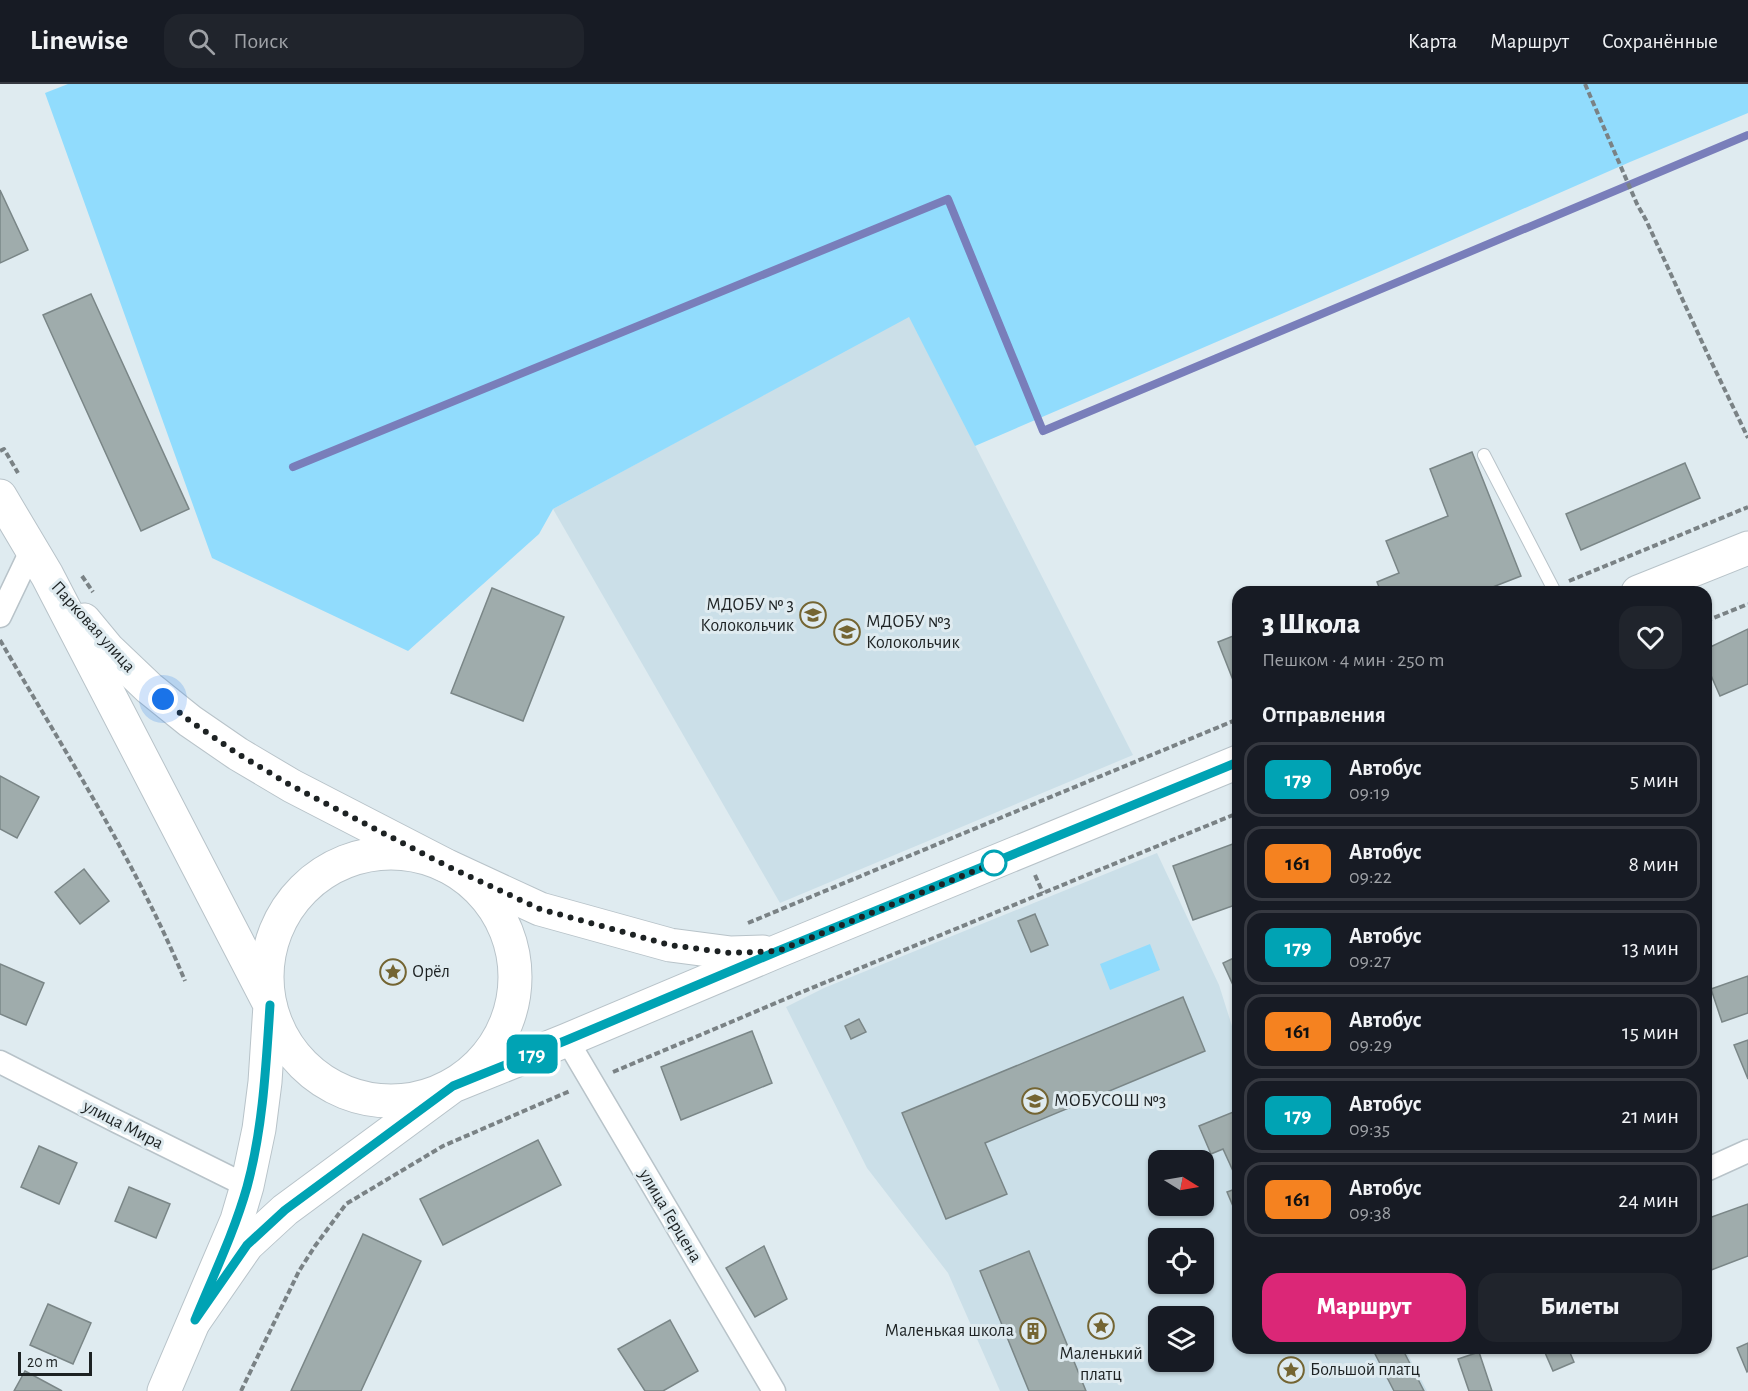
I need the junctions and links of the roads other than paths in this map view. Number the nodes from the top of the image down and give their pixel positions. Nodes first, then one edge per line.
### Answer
1 (1484, 455) dead end
2 (11, 487) edge
3 (1748, 548) edge
4 (39, 562) junction
5 (1552, 586) edge
6 (1653, 586) edge
7 (0, 616) edge
8 (1232, 764) edge
9 (447, 866) junction
10 (778, 951) junction
11 (270, 1005) junction
12 (567, 1040) junction
13 (0, 1062) edge
14 (453, 1086) junction
15 (1748, 1151) edge
16 (1712, 1167) edge
17 (247, 1186) junction
18 (195, 1320) junction
19 (164, 1391) edge
20 (774, 1391) edge

1 - 5 lane
2 - 4 main road, Парковая улица
3 - 6 main road
4 - 7 street
4 - 9 main road, Парковая улица
4 - 11 main road, Парковая улица
8 - 10 main road
9 - 10 main road
9 - 11 main road
9 - 14 main road
10 - 12 main road
11 - 14 main road
11 - 17 main road
12 - 14 main road
12 - 20 street, улица Герцена
13 - 17 street, улица Мира
14 - 18 main road
15 - 16 street
17 - 18 main road
18 - 19 main road

